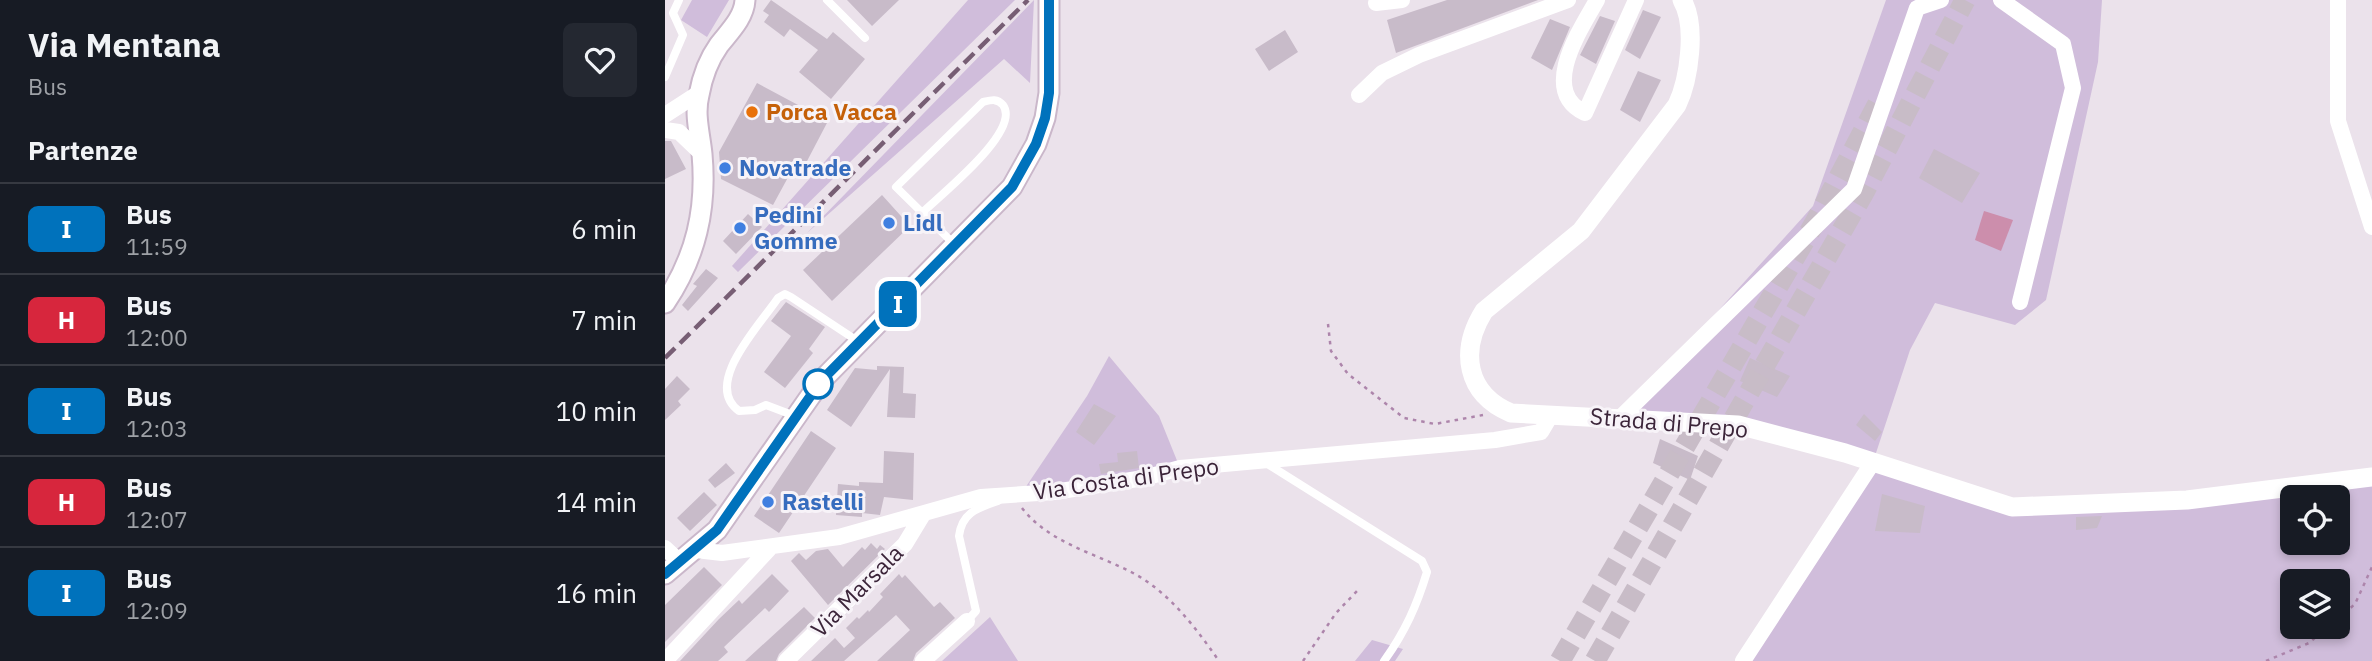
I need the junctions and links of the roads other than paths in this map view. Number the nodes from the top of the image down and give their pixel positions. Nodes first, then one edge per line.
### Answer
1 (679, 0) edge
2 (745, 0) edge
3 (827, 0) edge
4 (1402, 0) edge
5 (1568, 0) edge
6 (1597, 0) edge
7 (1636, 0) edge
8 (1682, 0) edge
9 (1941, 0) edge
10 (2001, 0) edge
11 (2338, 0) edge
12 (1049, 1) edge
13 (1376, 3) dead end
14 (866, 38) dead end
15 (665, 76) edge
16 (703, 84) junction
17 (1359, 95) dead end
18 (665, 116) edge
19 (665, 130) edge
20 (701, 153) junction
21 (922, 212) junction
22 (2370, 217) edge
23 (956, 246) junction
24 (2020, 302) dead end
25 (665, 303) edge
26 (859, 342) junction
27 (1551, 415) junction
28 (795, 416) junction
29 (1622, 417) junction
30 (1873, 462) junction
31 (1266, 463) junction
32 (2372, 477) edge
33 (1017, 494) junction
34 (922, 516) junction
35 (769, 549) junction
36 (696, 550) junction
37 (670, 561) edge
38 (967, 621) joint
39 (665, 661) edge
40 (786, 661) edge
41 (923, 661) edge
42 (1384, 661) edge
43 (1743, 661) edge

1 - 15 lane
2 - 16 street
3 - 14 lane
4 - 13 street
5 - 17 street
6 - 7 street
8 - 27 street, Strada di Prepo
9 - 29 street
10 - 24 street
11 - 22 street
12 - 23 street
16 - 18 street
16 - 20 street
19 - 20 street
20 - 25 street
21 - 21 lane
21 - 23 lane
23 - 26 street
26 - 28 street
26 - 28 lane
27 - 29 street, Strada di Prepo
27 - 31 street, Via Costa di Prepo
28 - 36 street
29 - 30 street, Strada di Prepo
30 - 32 street, Strada di Prepo
30 - 43 street
31 - 33 street, Via Costa di Prepo
31 - 42 lane
33 - 34 street, Via Costa di Prepo
33 - 38 lane
34 - 35 street, Via Costa di Prepo
34 - 40 street, Via Marsala
35 - 36 street, Via Costa di Prepo
35 - 39 street
36 - 37 street
38 - 41 street

